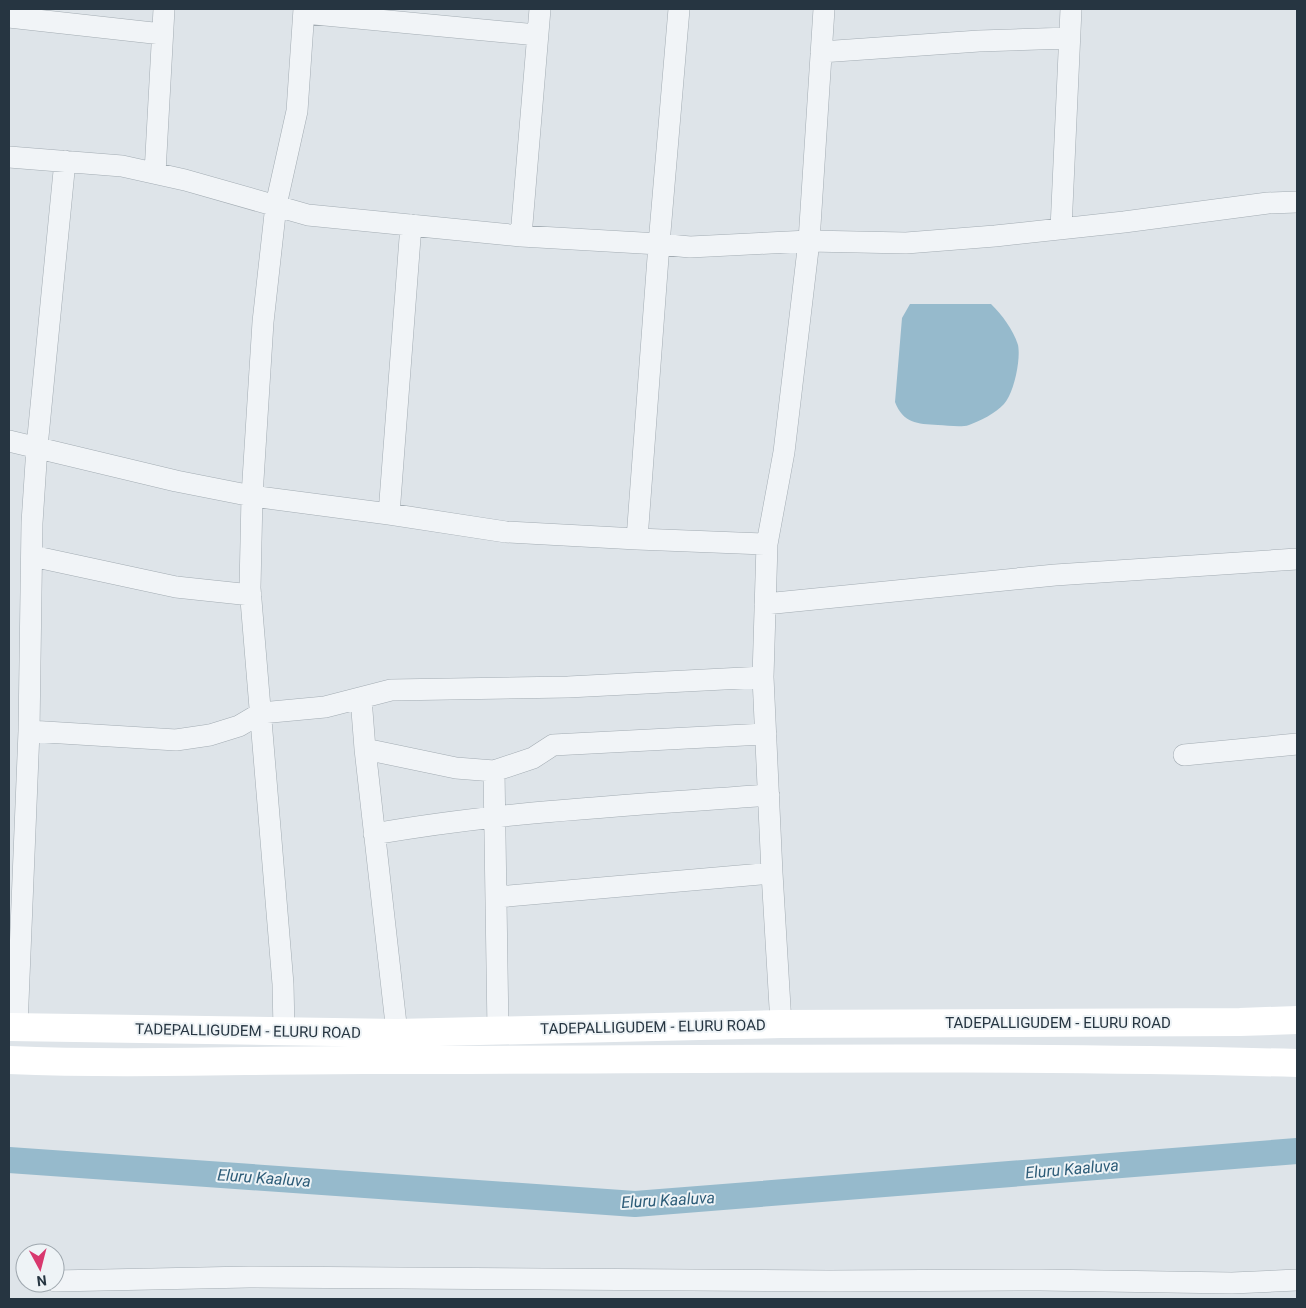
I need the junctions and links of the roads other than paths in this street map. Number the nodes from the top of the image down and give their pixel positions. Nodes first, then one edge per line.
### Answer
1 (164, 9) edge
2 (540, 9) edge
3 (679, 9) edge
4 (824, 9) edge
5 (1070, 9) edge
6 (304, 11) edge
7 (427, 16) edge
8 (9, 17) edge
9 (162, 34) junction
10 (537, 35) junction
11 (1069, 38) junction
12 (821, 52) junction
13 (9, 157) edge
14 (65, 161) junction
15 (155, 174) junction
16 (1297, 202) edge
17 (276, 205) junction
18 (411, 225) junction
19 (1061, 229) junction
20 (521, 236) junction
21 (809, 241) junction
22 (658, 244) junction
23 (9, 441) edge
24 (37, 448) junction
25 (252, 496) junction
26 (390, 514) junction
27 (637, 540) junction
28 (767, 544) junction
29 (32, 556) junction
30 (1297, 559) edge
31 (251, 595) junction
32 (765, 604) junction
33 (763, 677) junction
34 (361, 698) junction
35 (261, 713) junction
36 (29, 731) junction
37 (766, 734) junction
38 (1297, 744) edge
39 (364, 749) junction
40 (1184, 755) dead end
41 (494, 771) junction
42 (769, 795) junction
43 (495, 817) junction
44 (374, 834) junction
45 (772, 873) junction
46 (497, 897) junction
47 (1297, 1020) edge
48 (781, 1024) junction
49 (13, 1027) edge
50 (284, 1030) junction
51 (498, 1030) junction
52 (397, 1033) junction
53 (9, 1060) edge
54 (1297, 1063) edge
55 (1297, 1280) edge
56 (65, 1281) edge

1 - 9 street
2 - 10 street
3 - 22 street
4 - 12 street
5 - 11 street
6 - 7 street
6 - 17 street
7 - 10 street
8 - 9 street
9 - 15 street
10 - 20 street
11 - 12 street
11 - 19 street
12 - 21 street
13 - 14 street
14 - 15 street
14 - 24 street
15 - 17 street
16 - 19 street
17 - 18 street
17 - 25 street
18 - 20 street
18 - 26 street
19 - 21 street
20 - 22 street
21 - 22 street
21 - 28 street
22 - 27 street
23 - 24 street
24 - 25 street
24 - 29 street
25 - 26 street
25 - 31 street
26 - 27 street
27 - 28 street
28 - 32 street
29 - 31 street
29 - 36 street
30 - 32 street
31 - 35 street
32 - 33 street
33 - 34 street
33 - 37 street
34 - 35 street
34 - 39 street
35 - 36 street
35 - 50 street
36 - 49 street
37 - 41 street
37 - 42 street
38 - 40 street
39 - 41 street
39 - 44 street
41 - 43 street
42 - 43 street
42 - 45 street
43 - 44 street
43 - 46 street
44 - 52 street
45 - 46 street
45 - 48 street
46 - 51 street
47 - 48 main road, TADEPALLIGUDEM - ELURU ROAD
48 - 51 main road, TADEPALLIGUDEM - ELURU ROAD
49 - 50 main road, TADEPALLIGUDEM - ELURU ROAD
50 - 52 main road, TADEPALLIGUDEM - ELURU ROAD
51 - 52 main road, TADEPALLIGUDEM - ELURU ROAD
53 - 54 main road, TADEPALLIGUDEM - ELURU ROAD
55 - 56 street

